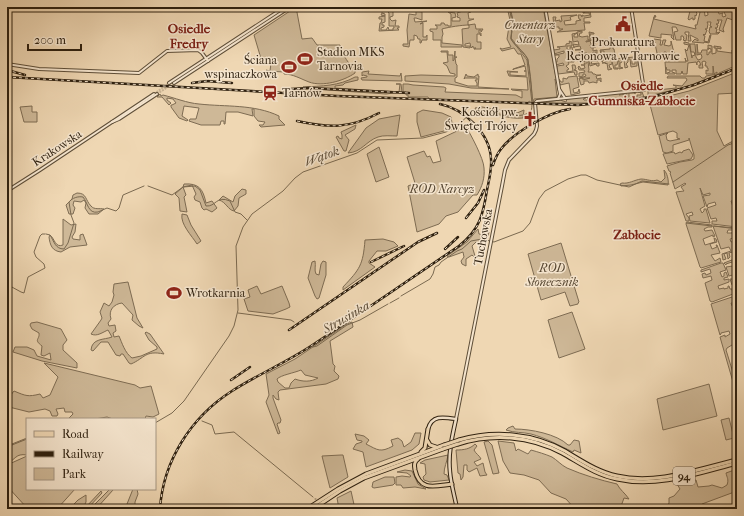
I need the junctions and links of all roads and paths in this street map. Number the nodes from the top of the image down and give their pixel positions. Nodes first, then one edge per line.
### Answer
1 (285, 7) edge
2 (290, 7) edge
3 (428, 7) edge
4 (471, 7) edge
5 (545, 7) edge
6 (631, 7) edge
7 (727, 7) edge
8 (737, 9) edge
9 (207, 60) junction
10 (7, 64) edge
11 (174, 83) tunnel mouth
12 (169, 84) tunnel mouth
13 (558, 88) junction
14 (155, 94) tunnel mouth
15 (565, 98) junction
16 (558, 99) junction
17 (7, 192) edge
18 (456, 419) junction
19 (428, 429) joint
20 (427, 440) junction
21 (458, 442) junction
22 (451, 443) junction
23 (444, 447) junction
24 (414, 456) junction
25 (423, 456) junction
26 (737, 460) edge
27 (737, 463) edge
28 (400, 464) junction
29 (414, 467) junction
30 (452, 484) junction
31 (307, 509) edge
32 (313, 509) edge
33 (457, 509) edge

1 - 9 street
2 - 9 street
3 - 4 street
5 - 13 street
6 - 15 street
7 - 8 street
9 - 10 street
9 - 11 street
9 - 12 street
13 - 15 street
13 - 16 street
14 - 17 street, Krakowska
15 - 16 street
16 - 18 street, Tuchowska
18 - 19 main road
18 - 22 main road, Tuchowska
19 - 20 main road
20 - 23 main road
20 - 24 main road
21 - 22 main road, 94, bridge
21 - 23 main road, 94, bridge
21 - 26 main road, 94
21 - 27 main road, 94
22 - 23 main road, 94, bridge
22 - 30 main road, Tuchowska
23 - 24 main road, 94
23 - 25 main road, 94
24 - 31 main road, 94
25 - 28 main road, 94
25 - 29 main road
28 - 29 main road
28 - 32 main road, 94
29 - 30 main road
30 - 33 main road, Tuchowska

